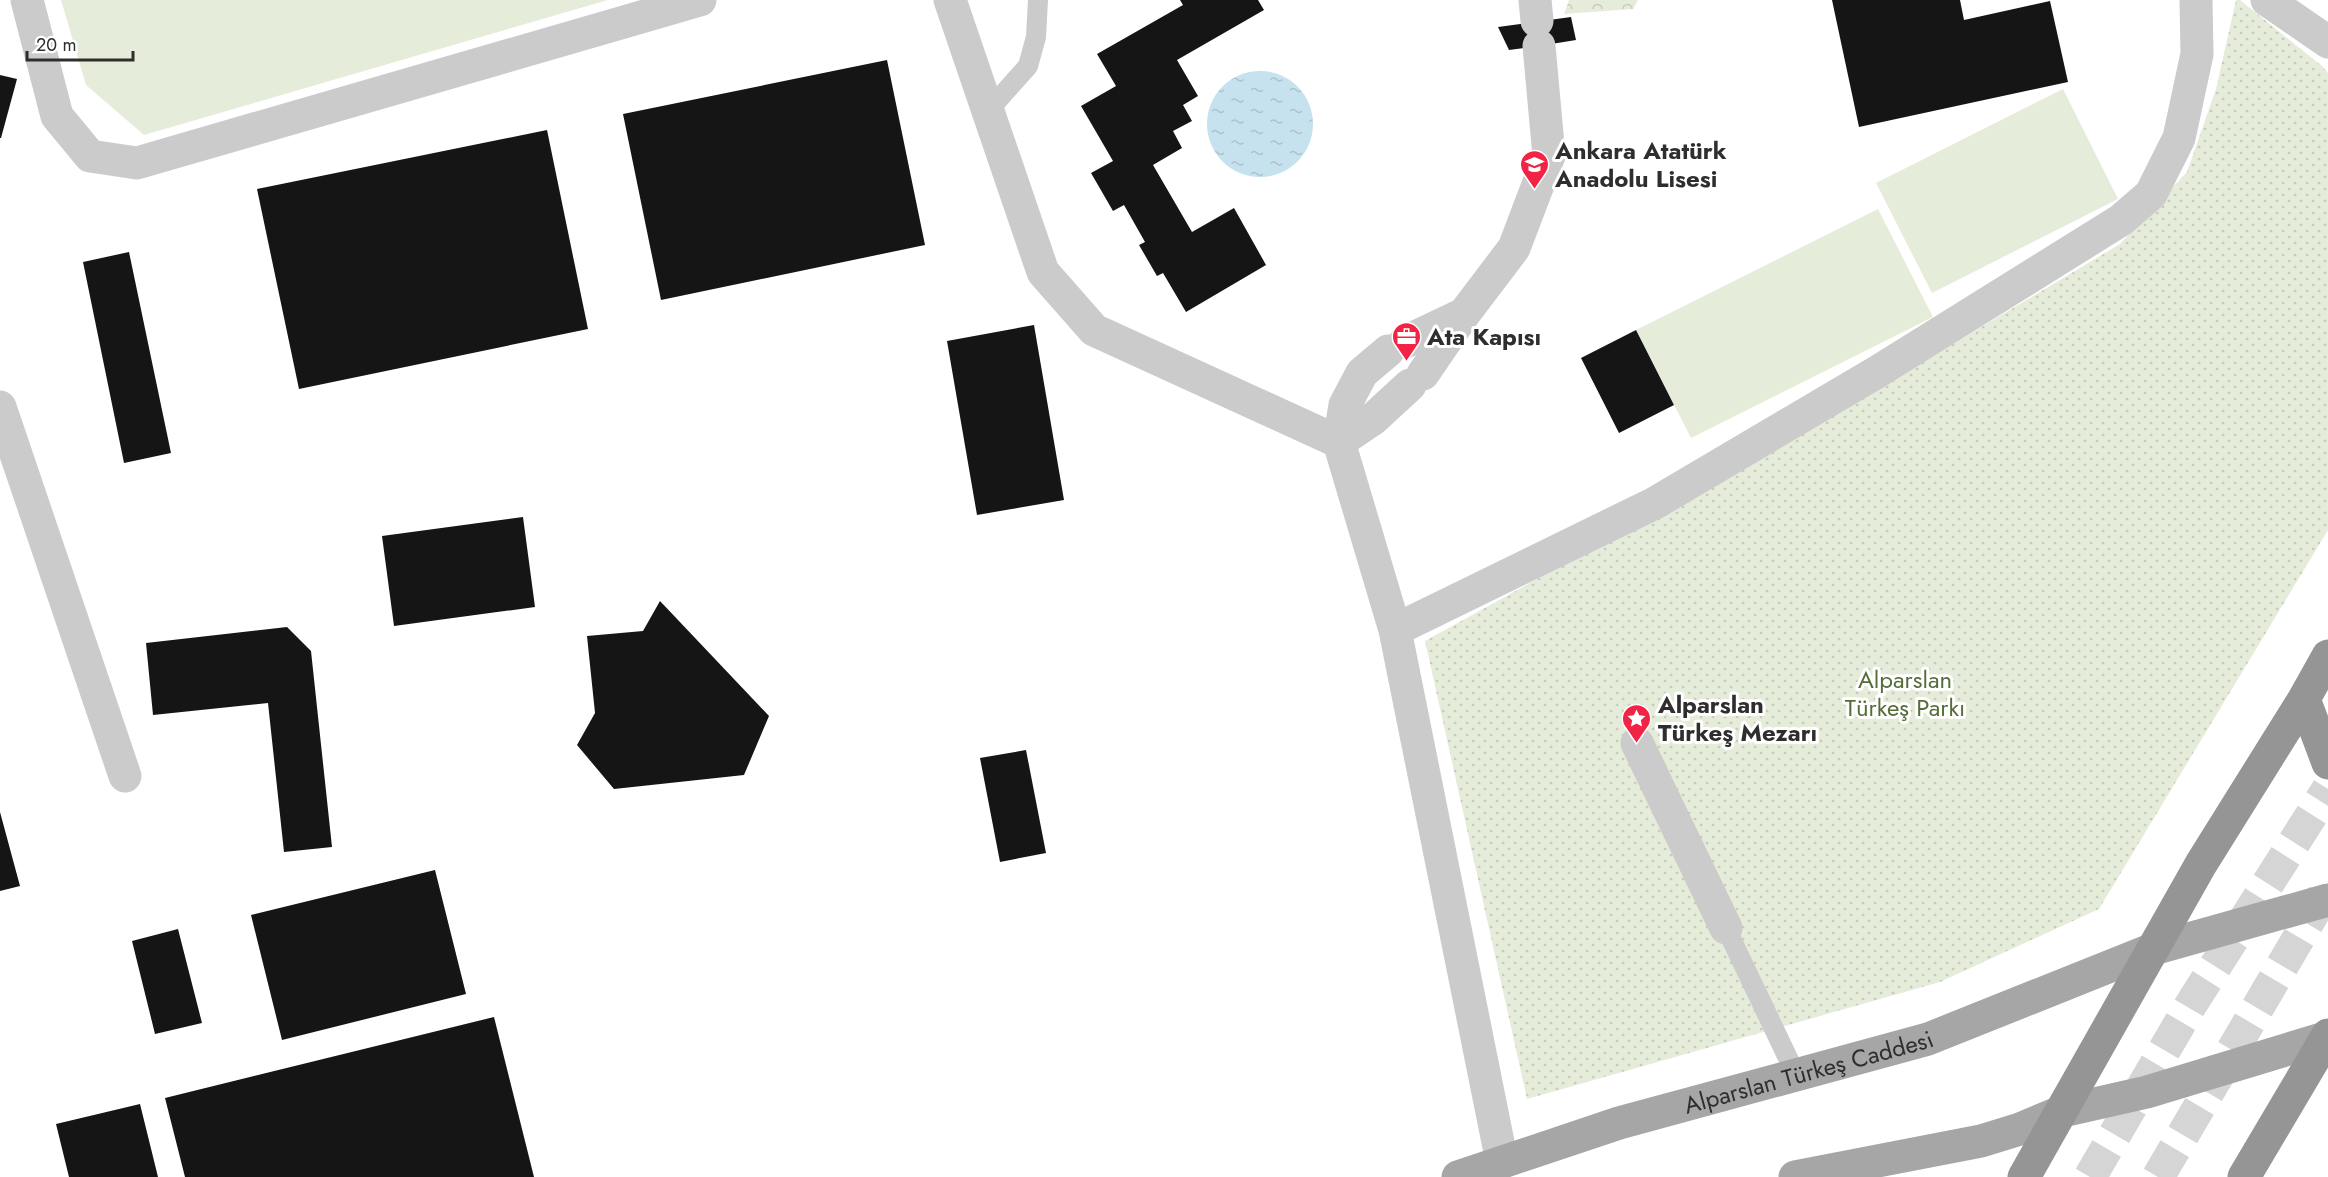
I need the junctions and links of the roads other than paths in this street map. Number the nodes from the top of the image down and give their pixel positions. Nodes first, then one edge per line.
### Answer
1 (27, 0) edge
2 (700, 0) edge
3 (950, 0) edge
4 (1038, 0) edge
5 (2196, 0) edge
6 (2267, 0) edge
7 (1537, 22) edge
8 (2328, 42) edge
9 (988, 111) junction
10 (1464, 314) junction
11 (0, 407) edge
12 (1339, 442) junction
13 (1395, 630) junction
14 (2328, 656) edge
15 (2304, 699) junction
16 (1637, 743) dead end
17 (2328, 763) edge
18 (125, 776) dead end
19 (2328, 900) edge
20 (1726, 928) joint
21 (2153, 949) junction
22 (2327, 1037) edge
23 (1796, 1075) junction
24 (2063, 1111) junction
25 (1502, 1162) junction
26 (1458, 1177) edge
27 (1795, 1177) edge
28 (2024, 1177) edge
29 (2244, 1177) edge

1 - 2 street
3 - 9 street
4 - 9 lane
5 - 13 street
6 - 8 street
7 - 10 street
9 - 12 street
10 - 12 street
10 - 12 street
11 - 18 street
12 - 13 street
13 - 25 street
14 - 15 highway
15 - 17 highway
15 - 21 highway
16 - 20 street
19 - 21 main road, Alparslan Türkeş Caddesi
20 - 23 lane
21 - 23 main road, Alparslan Türkeş Caddesi
21 - 24 highway
22 - 24 main road
22 - 29 highway
23 - 25 main road, Alparslan Türkeş Caddesi
24 - 27 main road
24 - 28 highway
25 - 26 main road, Alparslan Türkeş Caddesi

